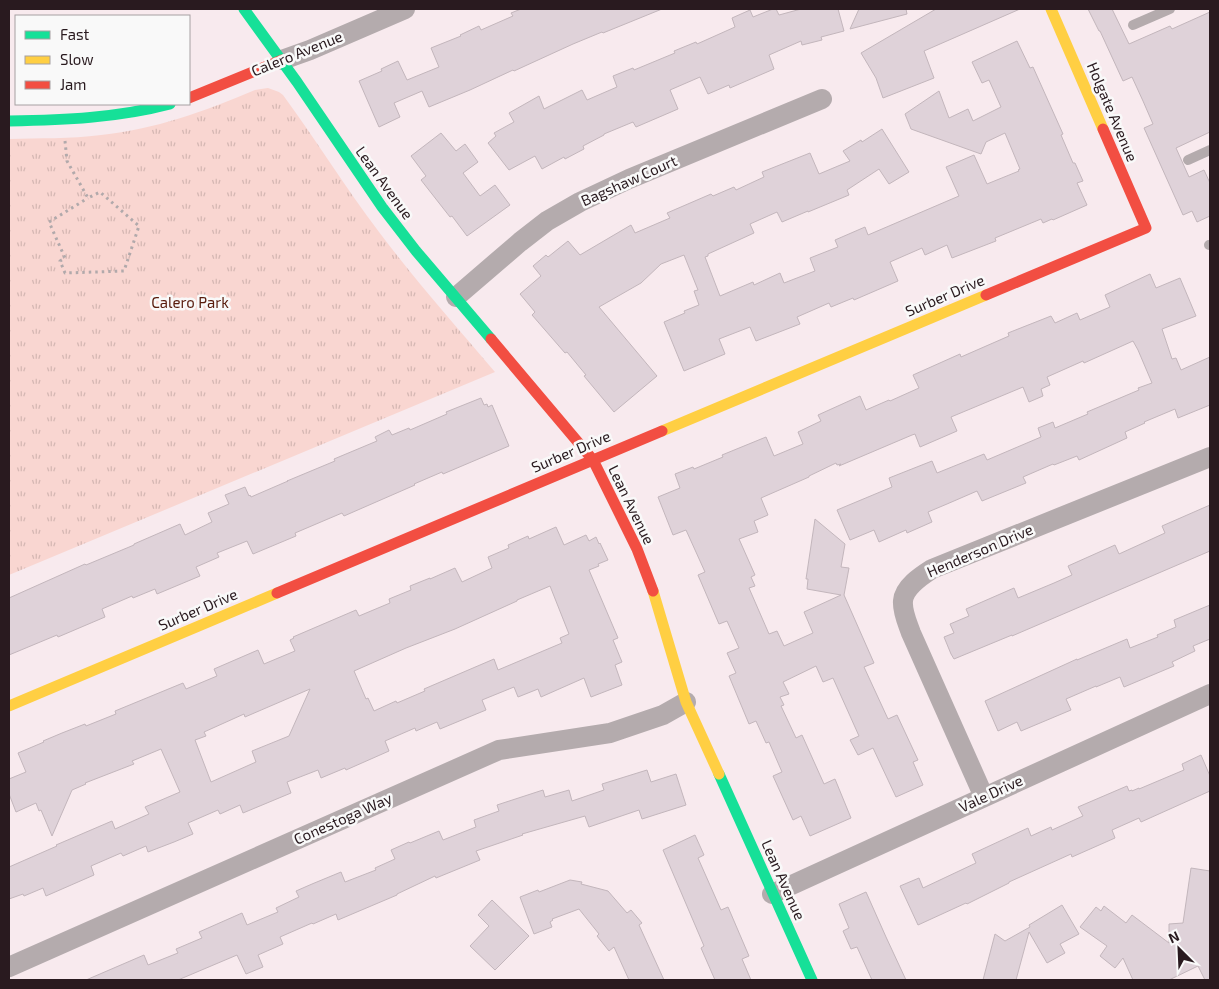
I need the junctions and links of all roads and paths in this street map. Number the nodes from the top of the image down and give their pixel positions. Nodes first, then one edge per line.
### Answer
1 (244, 9) edge
2 (405, 9) edge
3 (1051, 9) edge
4 (1170, 9) edge
5 (1133, 25) dead end
6 (282, 60) junction
7 (190, 98) edge
8 (822, 98) dead end
9 (167, 105) edge
10 (9, 121) edge
11 (64, 141) dead end
12 (1210, 150) edge
13 (1188, 160) dead end
14 (88, 198) junction
15 (1146, 228) joint
16 (456, 296) junction
17 (1210, 457) edge
18 (593, 460) junction
19 (1210, 694) edge
20 (686, 702) junction
21 (9, 706) edge
22 (984, 797) junction
23 (772, 894) junction
24 (9, 966) edge
25 (812, 980) edge

1 - 6 street, Lean Avenue
2 - 6 street, Calero Avenue
3 - 15 street, Holgate Avenue
4 - 5 lane
6 - 7 street, Calero Avenue
6 - 16 street, Lean Avenue
8 - 16 street, Bagshaw Court
9 - 10 street
11 - 14 path
12 - 13 lane
14 - 14 path
15 - 18 street, Surber Drive
16 - 18 street, Lean Avenue
17 - 22 street, Henderson Drive
18 - 20 street, Lean Avenue
18 - 21 street, Surber Drive
19 - 22 street, Vale Drive
20 - 23 street, Lean Avenue
20 - 24 street, Conestoga Way
22 - 23 street, Vale Drive
23 - 25 street, Lean Avenue

